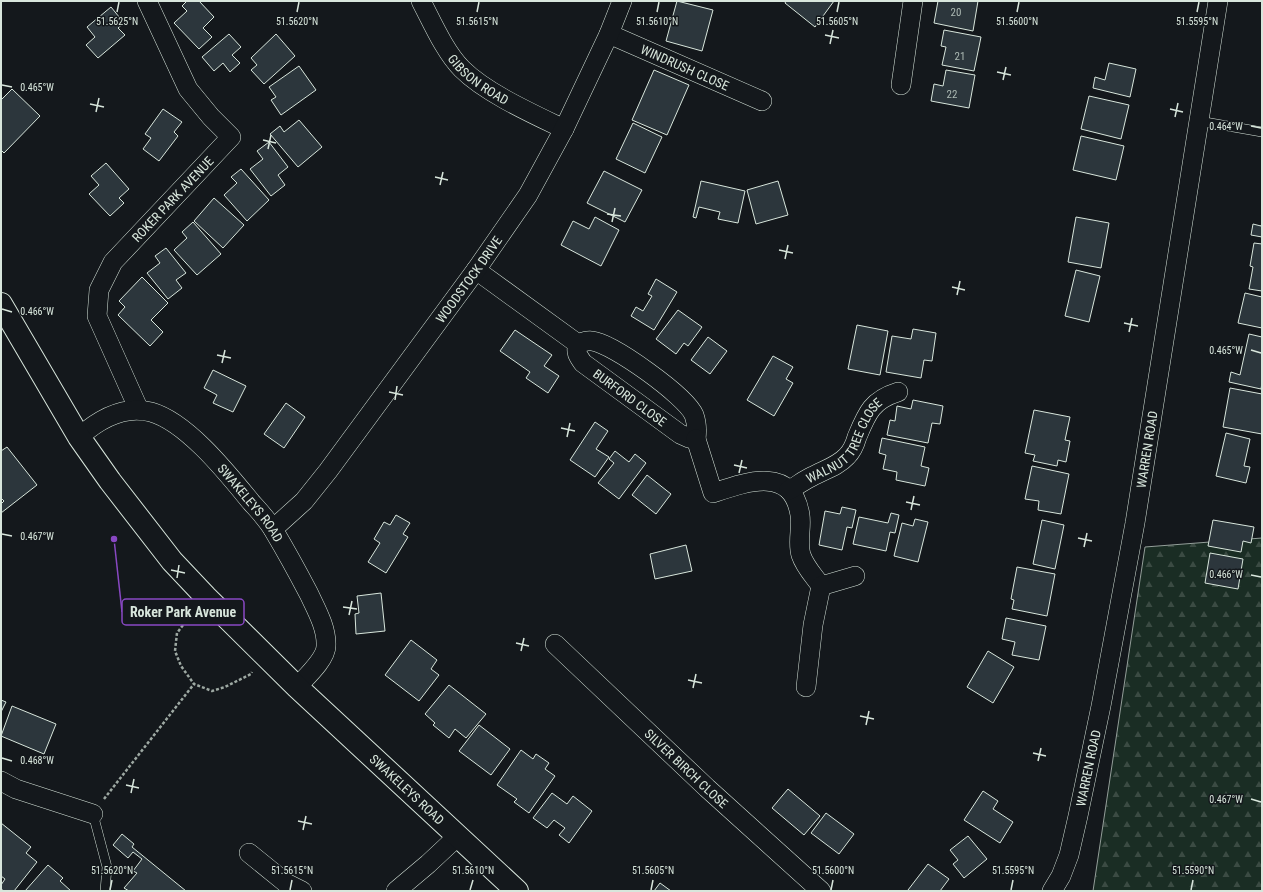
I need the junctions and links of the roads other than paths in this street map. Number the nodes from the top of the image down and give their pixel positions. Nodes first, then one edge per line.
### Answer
1 (148, 1) edge
2 (421, 1) edge
3 (622, 1) edge
4 (913, 1) edge
5 (1218, 1) edge
6 (609, 34) junction
7 (901, 85) dead end
8 (762, 101) dead end
9 (1199, 121) junction
10 (564, 129) junction
11 (1262, 132) edge
12 (476, 270) junction
13 (1, 304) edge
14 (578, 344) junction
15 (898, 392) dead end
16 (139, 410) junction
17 (79, 437) junction
18 (696, 439) junction
19 (789, 490) junction
20 (273, 529) junction
21 (855, 576) dead end
22 (822, 586) junction
23 (554, 644) dead end
24 (297, 687) junction
25 (806, 687) dead end
26 (1, 781) edge
27 (93, 814) joint
28 (458, 836) junction
29 (249, 853) dead end
30 (105, 891) edge
31 (302, 891) edge
32 (396, 891) edge
33 (517, 891) edge
34 (821, 891) edge
35 (1052, 891) edge

1 - 16 street, ROKER PARK AVENUE
2 - 10 street, GIBSON ROAD
3 - 6 street, WOODSTOCK DRIVE
4 - 7 street
5 - 9 street, WARREN ROAD
6 - 8 street, WINDRUSH CLOSE
6 - 10 street, WOODSTOCK DRIVE
9 - 11 lane
9 - 35 street, WARREN ROAD
10 - 12 street, WOODSTOCK DRIVE
12 - 14 street
12 - 20 street, WOODSTOCK DRIVE
13 - 17 main road, SWAKELEYS ROAD
14 - 18 street, BURFORD CLOSE
14 - 18 street
15 - 19 street, WALNUT TREE CLOSE
16 - 17 street, SWAKELEYS ROAD
16 - 20 street, SWAKELEYS ROAD
17 - 24 main road, SWAKELEYS ROAD
18 - 19 street
19 - 22 street
20 - 24 street, SWAKELEYS ROAD
21 - 22 street
22 - 25 street
23 - 34 street, SILVER BIRCH CLOSE
24 - 28 main road, SWAKELEYS ROAD
26 - 27 street
27 - 30 lane
28 - 32 street
28 - 33 main road, SWAKELEYS ROAD
29 - 31 street

